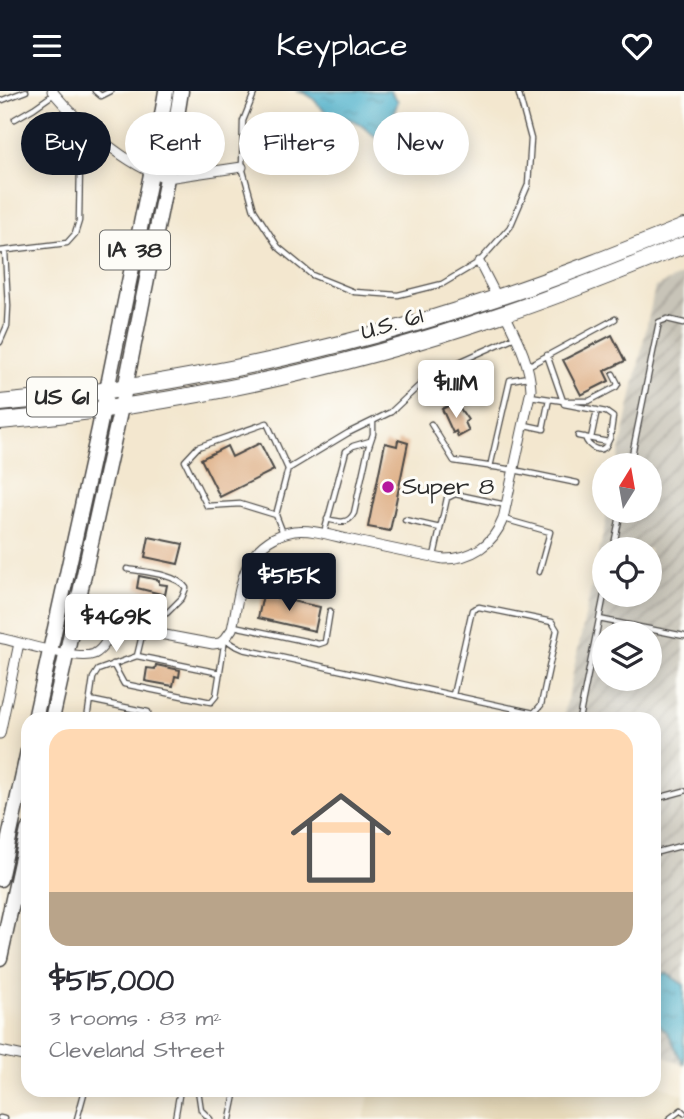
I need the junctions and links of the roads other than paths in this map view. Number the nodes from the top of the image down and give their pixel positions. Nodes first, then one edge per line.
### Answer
1 (26, 91) edge
2 (94, 91) edge
3 (111, 91) edge
4 (166, 91) edge
5 (181, 91) edge
6 (255, 91) edge
7 (518, 91) edge
8 (53, 92) edge
9 (0, 101) edge
10 (73, 112) edge
11 (162, 112) edge
12 (247, 112) edge
13 (15, 119) dead end
14 (239, 167) edge
15 (80, 175) edge
16 (150, 175) edge
17 (159, 175) edge
18 (244, 175) edge
19 (167, 178) junction
20 (684, 227) edge
21 (684, 245) edge
22 (3, 251) edge
23 (480, 262) junction
24 (498, 298) junction
25 (505, 314) junction
26 (615, 319) dead end
27 (684, 323) edge
28 (516, 337) junction
29 (0, 342) edge
30 (547, 355) junction
31 (528, 366) junction
32 (613, 374) dead end
33 (530, 377) junction
34 (125, 389) junction
35 (106, 391) junction
36 (529, 395) junction
37 (549, 399) junction
38 (563, 401) junction
39 (0, 403) edge
40 (121, 407) junction
41 (103, 409) junction
42 (597, 410) junction
43 (0, 421) edge
44 (373, 421) junction
45 (431, 424) dead end
46 (523, 425) junction
47 (578, 436) dead end
48 (588, 438) junction
49 (370, 441) junction
50 (608, 442) junction
51 (633, 453) edge
52 (490, 467) junction
53 (288, 469) junction
54 (514, 470) junction
55 (577, 483) dead end
56 (507, 505) junction
57 (276, 515) junction
58 (327, 519) junction
59 (503, 519) junction
60 (405, 520) dead end
61 (440, 528) junction
62 (283, 534) junction
63 (324, 534) junction
64 (433, 557) junction
65 (127, 569) dead end
66 (540, 572) dead end
67 (602, 607) edge
68 (330, 611) dead end
69 (167, 613) dead end
70 (599, 619) junction
71 (233, 626) junction
72 (143, 631) junction
73 (684, 636) edge
74 (0, 638) edge
75 (225, 639) junction
76 (19, 643) junction
77 (50, 650) junction
78 (67, 654) junction
79 (137, 656) junction
80 (113, 664) junction
81 (220, 673) junction
82 (453, 695) junction
83 (90, 700) junction
84 (37, 712) edge
85 (54, 712) edge
86 (88, 712) edge
87 (148, 712) edge
88 (530, 712) edge
89 (535, 712) edge
90 (580, 712) edge
91 (2, 713) edge
92 (0, 734) edge
93 (21, 783) edge
94 (684, 791) edge
95 (661, 797) edge
96 (684, 845) edge
97 (6, 851) junction
98 (661, 851) edge
99 (21, 854) edge
100 (21, 871) edge
101 (0, 879) edge
102 (0, 958) edge
103 (0, 1051) edge
104 (21, 1056) edge
105 (83, 1097) edge
106 (179, 1097) edge
107 (199, 1097) edge
108 (235, 1097) edge
109 (684, 1113) edge
110 (78, 1119) edge
111 (175, 1119) edge
112 (210, 1119) edge
113 (230, 1119) edge
114 (669, 1119) edge

1 - 9 lane
2 - 3 lane
4 - 11 main road, IA 38
5 - 19 main road, IA 38
6 - 12 lane
7 - 23 lane
8 - 10 street
8 - 13 lane
14 - 19 street
15 - 22 lane
16 - 35 main road, IA 38
17 - 19 street
18 - 23 lane
19 - 34 main road, IA 38
20 - 24 highway, U.S. 61 / US 61
21 - 25 highway, U.S. 61 / US 61
22 - 29 lane
23 - 24 street
24 - 25 street
24 - 34 highway, U.S. 61 / US 61
25 - 28 street
25 - 40 highway, U.S. 61 / US 61
26 - 30 lane
27 - 51 lane
28 - 31 street
28 - 44 lane
30 - 31 lane
30 - 38 lane
31 - 33 street
32 - 38 lane
33 - 36 street
33 - 52 lane
34 - 35 highway, US 61
34 - 40 main road
35 - 39 highway, US 61
35 - 41 main road, IA 38
36 - 37 lane
36 - 46 street
37 - 38 lane
37 - 46 lane
38 - 42 lane
40 - 41 highway, U.S. 61 / US 61
40 - 78 main road
41 - 43 highway, US 61
41 - 77 main road
42 - 48 lane
42 - 50 lane
44 - 49 lane
44 - 53 lane
45 - 52 lane
46 - 54 street
47 - 48 lane
48 - 50 lane
48 - 50 lane
49 - 58 lane
49 - 58 lane
52 - 54 lane
53 - 57 lane
53 - 57 lane
54 - 55 lane
54 - 56 street
56 - 59 street
56 - 61 lane
57 - 62 lane
58 - 63 lane
59 - 64 street
59 - 66 lane
60 - 61 lane
61 - 64 lane
62 - 63 street
62 - 71 street
63 - 64 street
65 - 69 lane
67 - 70 lane
68 - 71 lane
70 - 73 lane
70 - 90 lane
71 - 75 street
72 - 75 street
72 - 78 street
72 - 79 lane
74 - 76 street
75 - 81 lane
75 - 82 lane
76 - 77 street
76 - 91 street
77 - 78 street
77 - 84 main road
78 - 85 main road
79 - 80 lane
79 - 81 lane
80 - 81 lane
80 - 83 lane
82 - 88 lane
82 - 89 lane
83 - 86 lane
83 - 87 lane
91 - 92 street
93 - 97 main road
94 - 95 lane
96 - 98 lane
97 - 99 lane
97 - 101 main road
100 - 102 main road
103 - 104 street
105 - 110 lane
106 - 111 lane
107 - 112 lane
108 - 113 lane
109 - 114 lane

